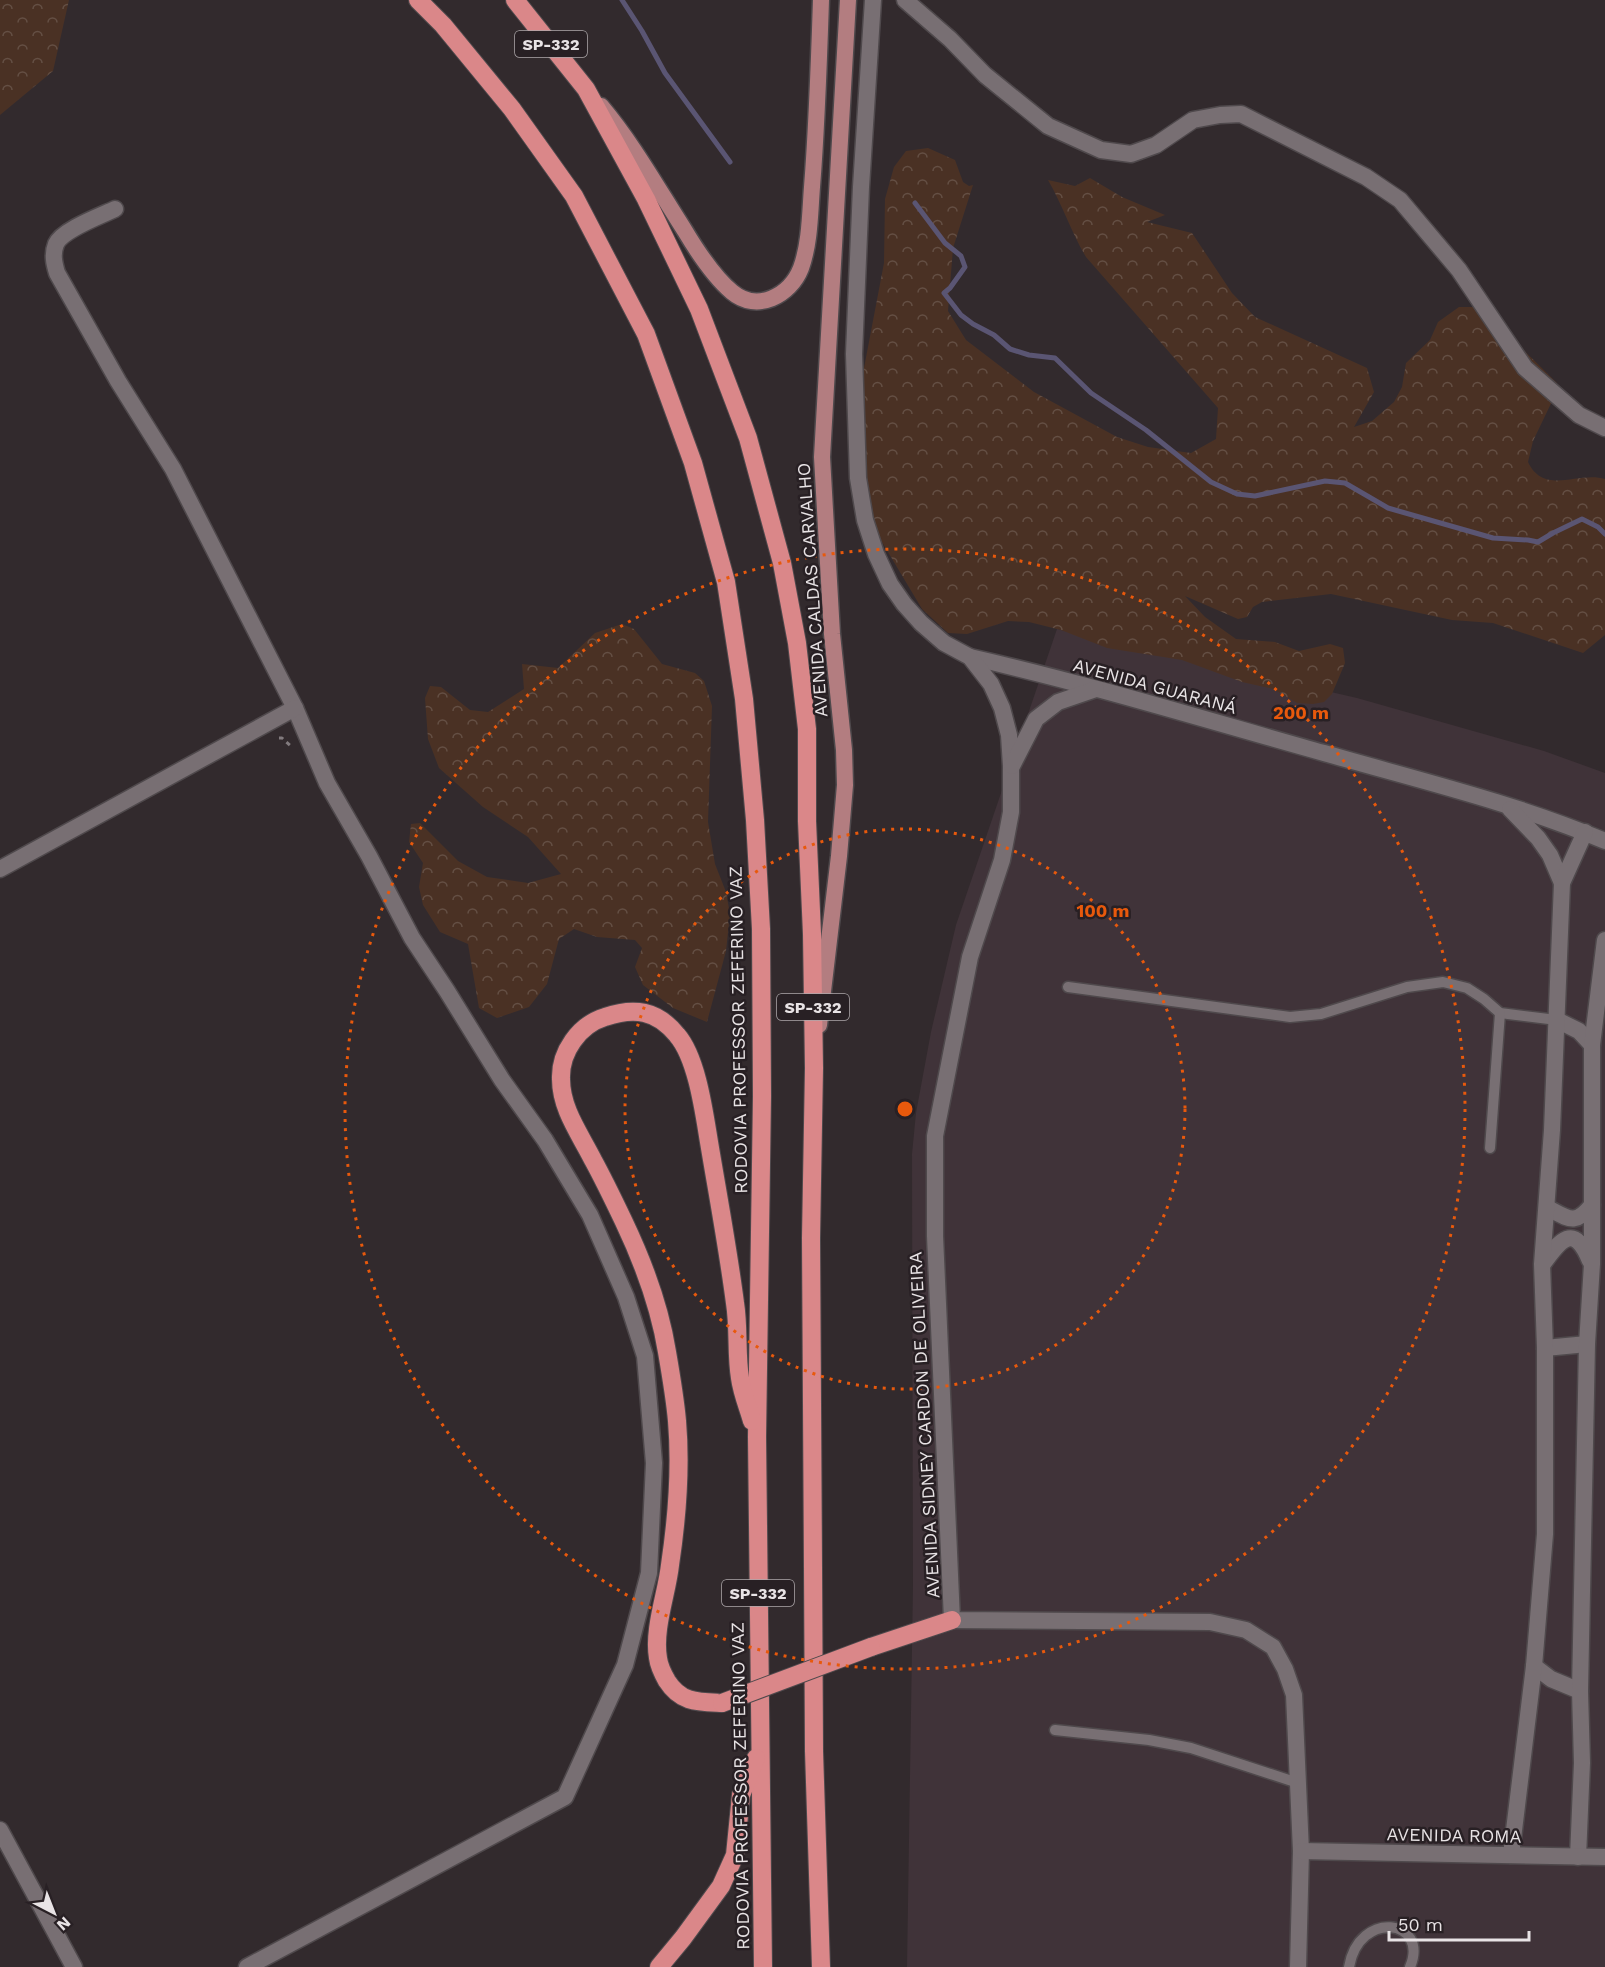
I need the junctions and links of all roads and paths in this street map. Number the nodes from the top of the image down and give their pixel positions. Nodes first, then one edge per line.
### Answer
1 (418, 0) edge
2 (515, 0) edge
3 (821, 0) edge
4 (848, 0) edge
5 (873, 0) edge
6 (905, 0) edge
7 (586, 89) junction
8 (115, 209) dead end
9 (1605, 428) edge
10 (970, 657) junction
11 (1096, 689) junction
12 (295, 708) junction
13 (274, 738) dead end
14 (297, 753) dead end
15 (1011, 766) junction
16 (1508, 806) junction
17 (1585, 832) junction
18 (1605, 841) edge
19 (0, 869) edge
20 (1562, 883) junction
21 (1605, 940) edge
22 (1068, 987) dead end
23 (1500, 1014) junction
24 (1557, 1020) junction
25 (1592, 1045) junction
26 (814, 1068) junction
27 (1490, 1148) dead end
28 (1592, 1205) junction
29 (1548, 1208) junction
30 (1542, 1264) junction
31 (1592, 1264) junction
32 (1587, 1344) junction
33 (1545, 1348) junction
34 (757, 1437) junction
35 (952, 1620) junction
36 (1534, 1666) junction
37 (1580, 1691) junction
38 (1055, 1730) dead end
39 (760, 1748) junction
40 (1298, 1783) junction
41 (0, 1830) edge
42 (1301, 1851) junction
43 (1511, 1855) junction
44 (1578, 1857) junction
45 (1605, 1857) edge
46 (74, 1967) edge
47 (247, 1967) edge
48 (658, 1967) edge
49 (763, 1967) edge
50 (821, 1967) edge
51 (1298, 1967) edge
52 (1349, 1967) edge
53 (1410, 1967) edge

1 - 34 highway, RODOVIA PROFESSOR ZEFERINO VAZ / SP-332
2 - 7 highway, SP-332
3 - 7 main road
4 - 26 main road, AVENIDA CALDAS CARVALHO
5 - 10 street
6 - 9 street
7 - 26 highway, SP-332
8 - 12 street
10 - 11 street, AVENIDA GUARANÁ
10 - 15 street, AVENIDA SIDNEY CARDON DE OLIVEIRA
11 - 15 street, AVENIDA SIDNEY CARDON DE OLIVEIRA
11 - 16 street, AVENIDA GUARANÁ
12 - 19 street
12 - 47 street
13 - 14 path
15 - 35 street, AVENIDA SIDNEY CARDON DE OLIVEIRA
16 - 17 street, AVENIDA GUARANÁ
16 - 20 street
17 - 18 street, AVENIDA GUARANÁ
17 - 20 street
20 - 24 street
21 - 25 street
22 - 23 lane
23 - 24 lane
23 - 27 lane
24 - 25 street
24 - 29 street
25 - 28 street
26 - 50 highway, SP-332
28 - 29 street
28 - 31 street
29 - 30 street
30 - 31 street
30 - 33 street
31 - 32 street
32 - 33 street
32 - 37 street
33 - 36 street
34 - 35 highway, bridge
34 - 39 highway, RODOVIA PROFESSOR ZEFERINO VAZ / SP-332
35 - 40 street, AVENIDA SIDNEY CARDON DE OLIVEIRA
36 - 37 street
36 - 43 street
37 - 44 street
38 - 40 lane
39 - 48 highway
39 - 49 highway, RODOVIA PROFESSOR ZEFERINO VAZ / SP-332
40 - 42 street, AVENIDA SIDNEY CARDON DE OLIVEIRA
41 - 46 street
42 - 43 street, AVENIDA ROMA
42 - 51 street, AVENIDA SIDNEY CARDON DE OLIVEIRA
43 - 44 street, AVENIDA ROMA
44 - 45 street, AVENIDA ROMA
52 - 53 lane

